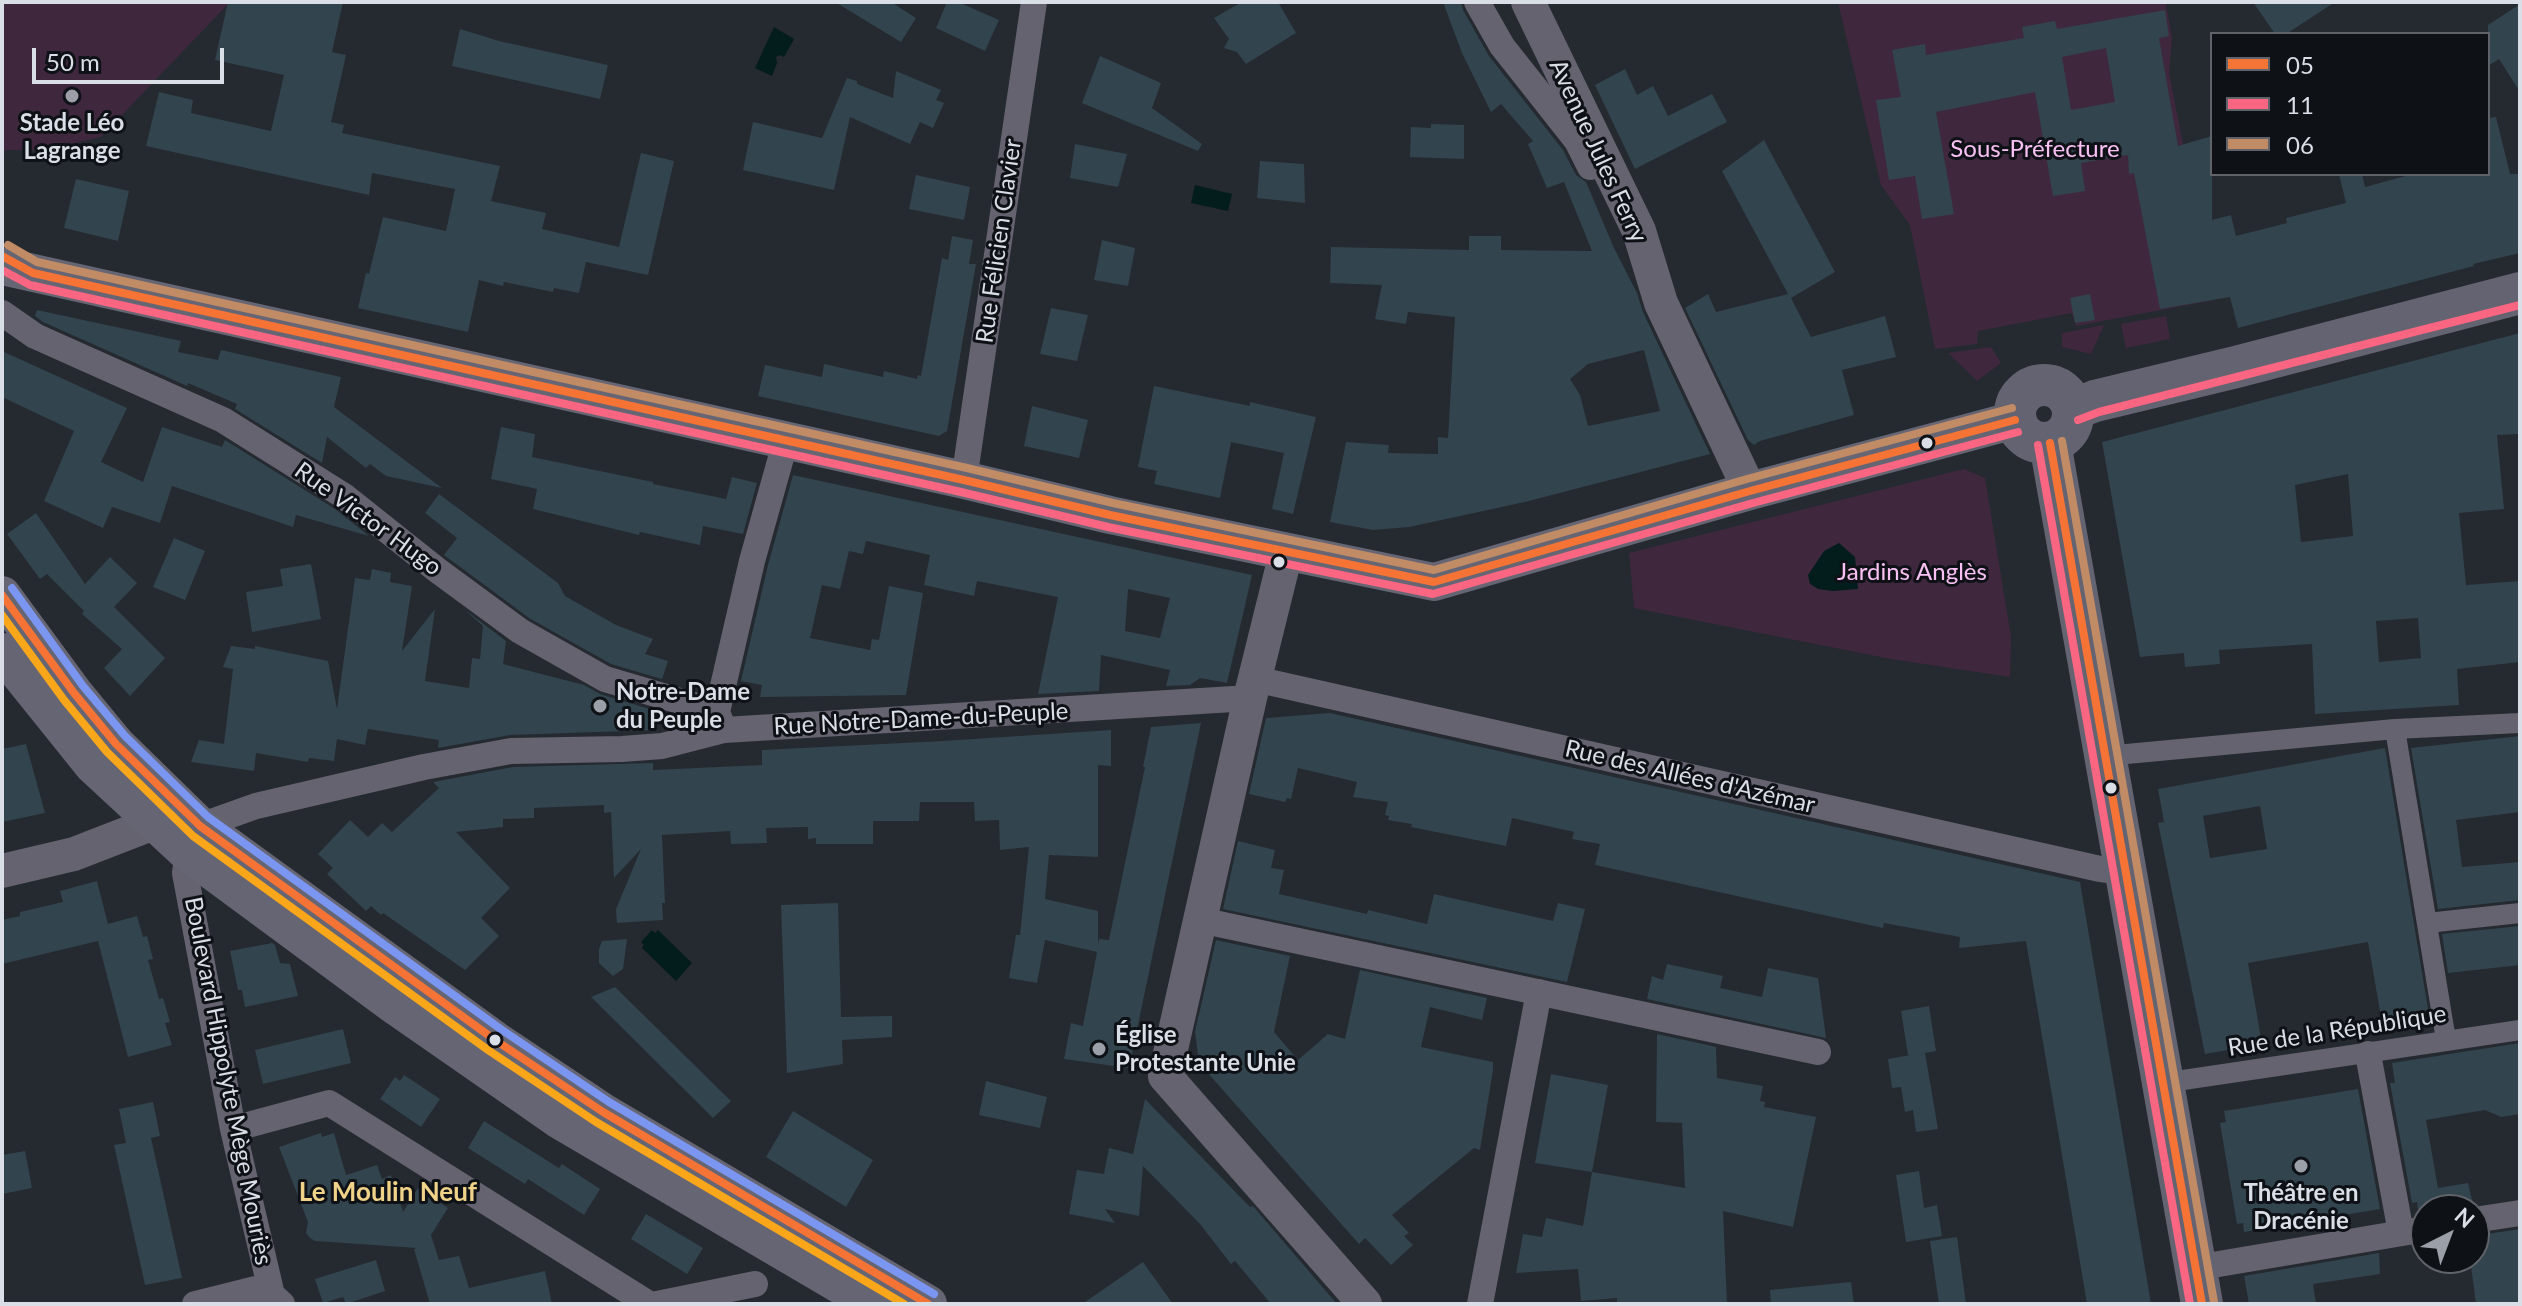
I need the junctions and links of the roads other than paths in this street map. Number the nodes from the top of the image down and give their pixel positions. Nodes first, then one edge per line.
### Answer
1 (1034, 2) edge
2 (1477, 2) edge
3 (1528, 2) edge
4 (11, 265) edge
5 (2520, 293) edge
6 (1659, 296) junction
7 (2, 313) edge
8 (2074, 409) junction
9 (2015, 420) junction
10 (786, 440) junction
11 (2050, 443) junction
12 (964, 480) junction
13 (1750, 491) junction
14 (1286, 553) junction
15 (2, 595) edge
16 (2, 652) edge
17 (1252, 688) junction
18 (720, 721) junction
19 (2520, 723) edge
20 (2395, 729) junction
21 (2105, 756) junction
22 (154, 823) junction
23 (194, 840) junction
24 (2, 871) edge
25 (2126, 873) junction
26 (2520, 913) edge
27 (1200, 920) junction
28 (2427, 923) junction
29 (1539, 992) junction
30 (2520, 1030) edge
31 (2446, 1040) junction
32 (1818, 1052) dead end
33 (2368, 1054) junction
34 (2163, 1083) junction
35 (233, 1129) junction
36 (2520, 1213) edge
37 (2410, 1216) edge
38 (2490, 1218) edge
39 (2410, 1232) edge
40 (755, 1284) dead end
41 (2198, 1286) edge
42 (277, 1300) edge
43 (195, 1304) edge
44 (649, 1304) edge
45 (657, 1304) edge
46 (873, 1304) edge
47 (928, 1304) edge
48 (1365, 1304) edge
49 (1480, 1304) edge

1 - 12 street, Rue Félicien Clavier
2 - 6 street
3 - 6 street, Avenue Jules Ferry
4 - 10 main road
5 - 8 main road
6 - 13 street, Avenue Jules Ferry
7 - 18 street, Rue Victor Hugo
8 - 9 main road
8 - 11 main road
9 - 11 main road
9 - 13 main road
10 - 12 main road
10 - 18 street
11 - 21 main road
12 - 14 main road
13 - 14 main road
14 - 17 street
15 - 23 main road
16 - 22 main road
17 - 18 street, Rue Notre-Dame-du-Peuple
17 - 25 street, Rue des Allées d'Azémar
17 - 27 street
18 - 23 street, Rue Notre-Dame-du-Peuple
19 - 20 street
20 - 21 street
20 - 28 street
21 - 25 main road
22 - 23 main road
22 - 24 street
23 - 35 street, Boulevard Hippolyte Mège Mouriès
23 - 46 main road
23 - 47 main road
25 - 34 main road
26 - 28 street
27 - 29 street
27 - 48 street
28 - 31 street
29 - 32 street
29 - 49 street
30 - 31 street, Rue de la République
31 - 33 street, Rue de la République
33 - 34 street, Rue de la République
33 - 37 street
34 - 41 main road
35 - 42 street, Boulevard Hippolyte Mège Mouriès
35 - 44 street
36 - 38 street
39 - 41 street
40 - 45 street
42 - 43 street

